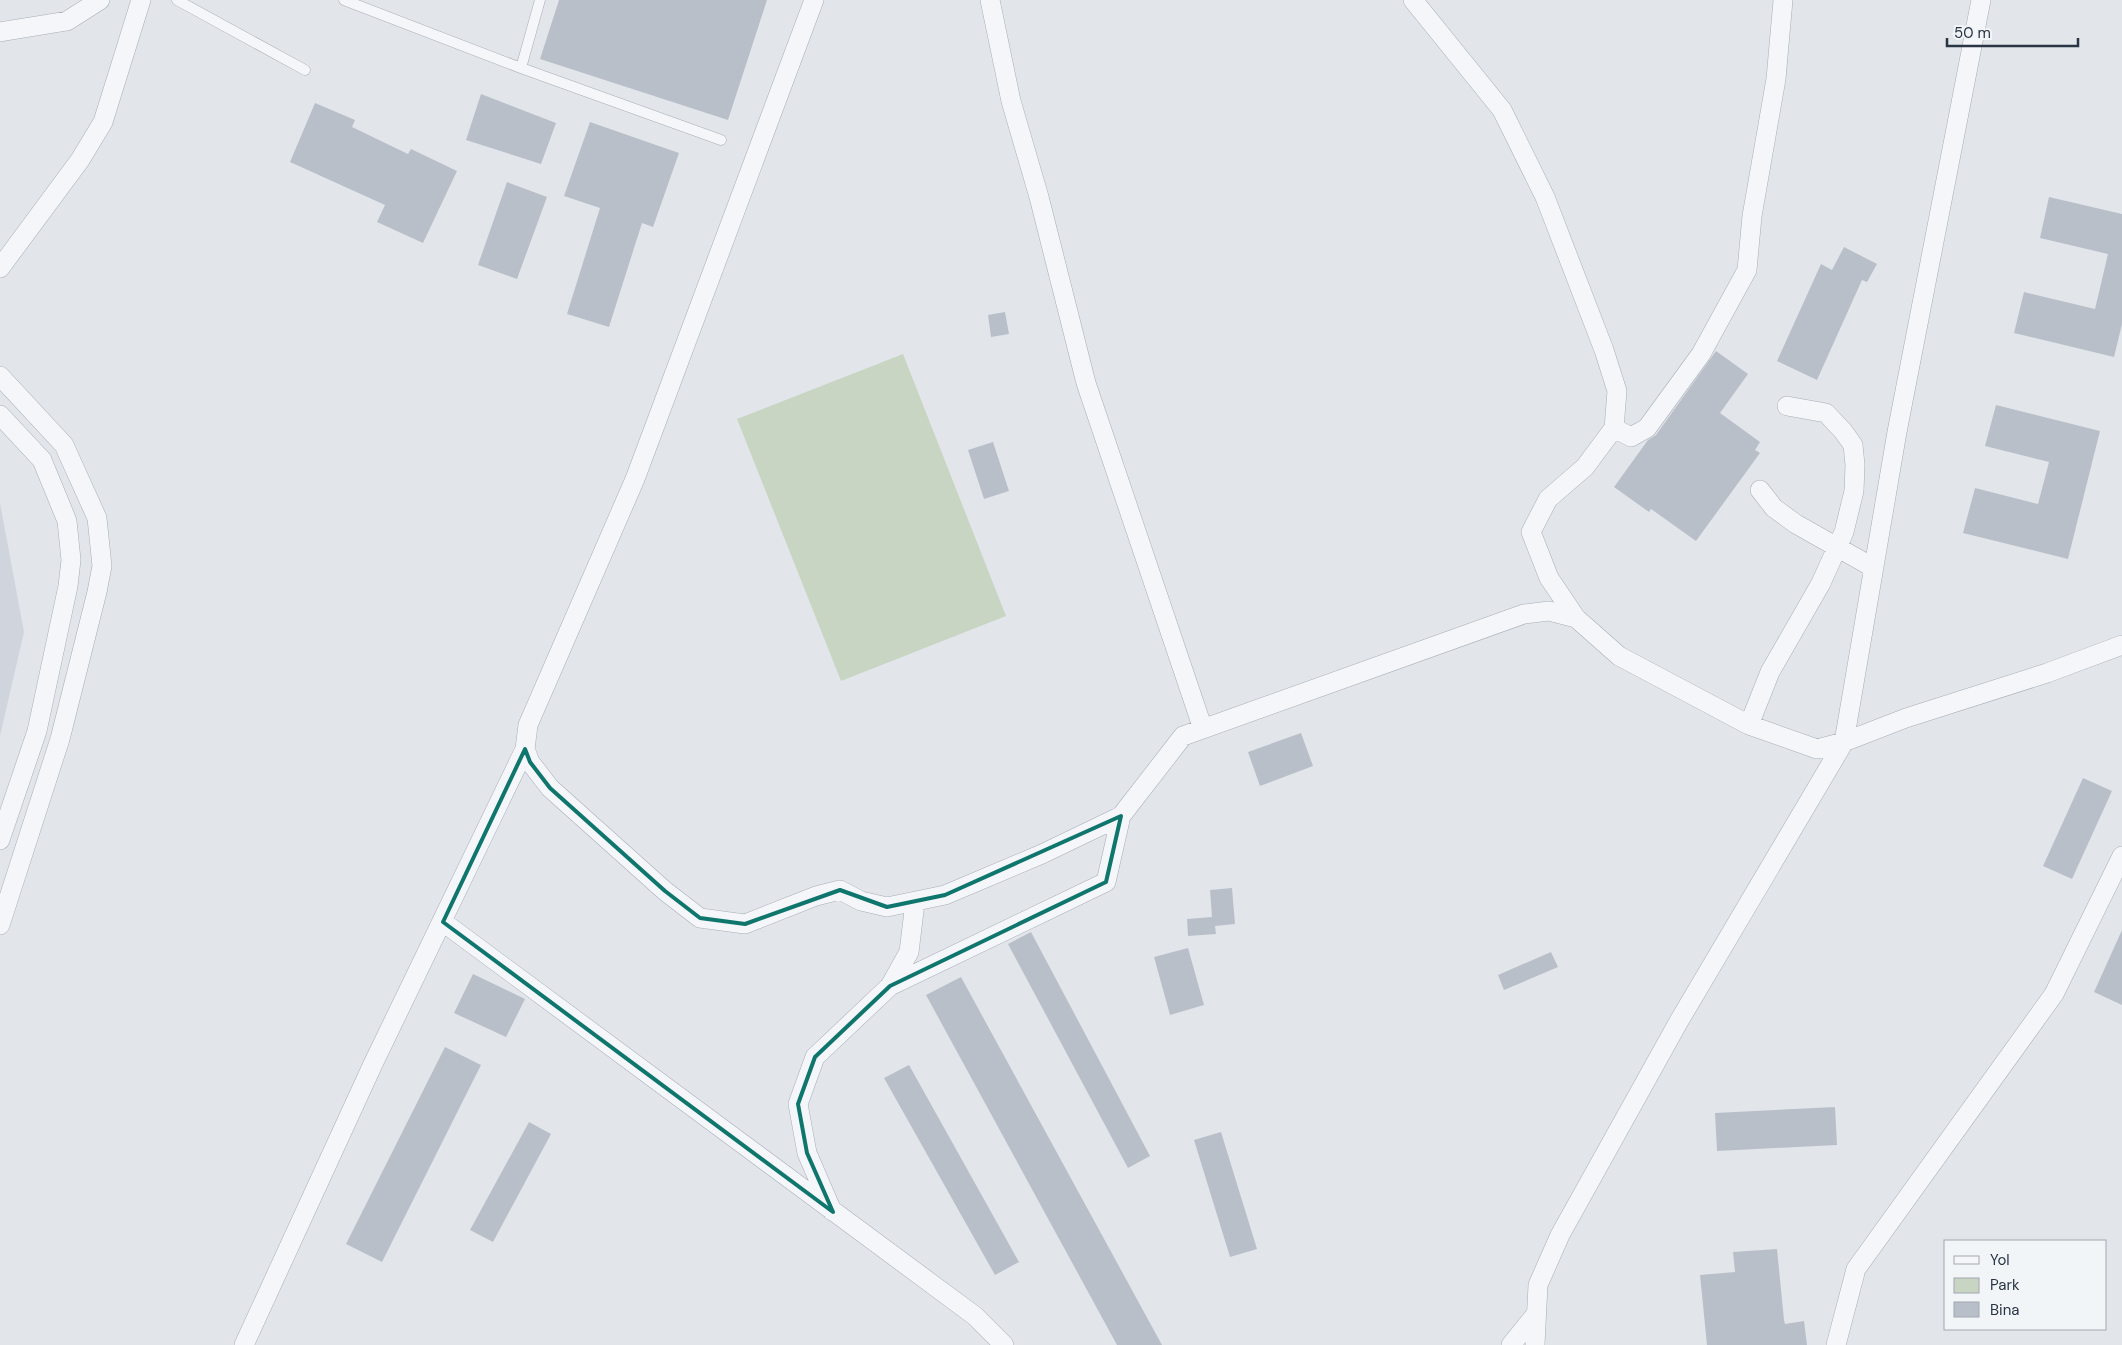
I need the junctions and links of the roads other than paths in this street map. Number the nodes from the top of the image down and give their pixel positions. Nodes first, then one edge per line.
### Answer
1 (100, 0) edge
2 (140, 0) edge
3 (177, 0) edge
4 (344, 0) edge
5 (540, 0) edge
6 (814, 0) edge
7 (990, 0) edge
8 (1413, 0) edge
9 (1783, 0) edge
10 (1981, 0) edge
11 (0, 32) edge
12 (521, 68) junction
13 (305, 70) dead end
14 (721, 140) dead end
15 (0, 268) edge
16 (0, 376) edge
17 (1787, 406) dead end
18 (0, 414) edge
19 (1614, 428) junction
20 (64, 445) junction
21 (42, 460) junction
22 (1760, 490) dead end
23 (1837, 548) junction
24 (71, 560) junction
25 (102, 566) junction
26 (1874, 568) junction
27 (1576, 618) junction
28 (2122, 645) edge
29 (1748, 725) junction
30 (1202, 729) junction
31 (1844, 742) junction
32 (525, 750) junction
33 (1121, 816) junction
34 (0, 840) edge
35 (2122, 856) edge
36 (915, 903) junction
37 (443, 922) junction
38 (0, 925) edge
39 (890, 986) junction
40 (833, 1212) junction
41 (1536, 1314) junction
42 (244, 1345) edge
43 (1004, 1345) edge
44 (1511, 1345) edge
45 (1535, 1345) edge
46 (1836, 1345) edge

1 - 11 street
2 - 15 street
3 - 13 lane
4 - 12 lane
5 - 12 lane
6 - 32 street
7 - 30 street
8 - 19 street
9 - 19 street
10 - 26 street
12 - 14 lane
16 - 20 street
17 - 23 street
18 - 21 street
19 - 27 street
20 - 21 street
20 - 25 street
21 - 24 street
22 - 23 street
23 - 26 street
23 - 29 street
24 - 25 street
24 - 34 street
25 - 38 street
26 - 31 street
27 - 29 street
27 - 30 street
28 - 31 street
29 - 31 street
30 - 33 street
31 - 41 street
32 - 36 street
32 - 37 street
33 - 36 street
33 - 39 street
35 - 46 street
36 - 39 street
37 - 40 street
37 - 42 street
39 - 40 street
40 - 43 street
41 - 44 street
41 - 45 street

